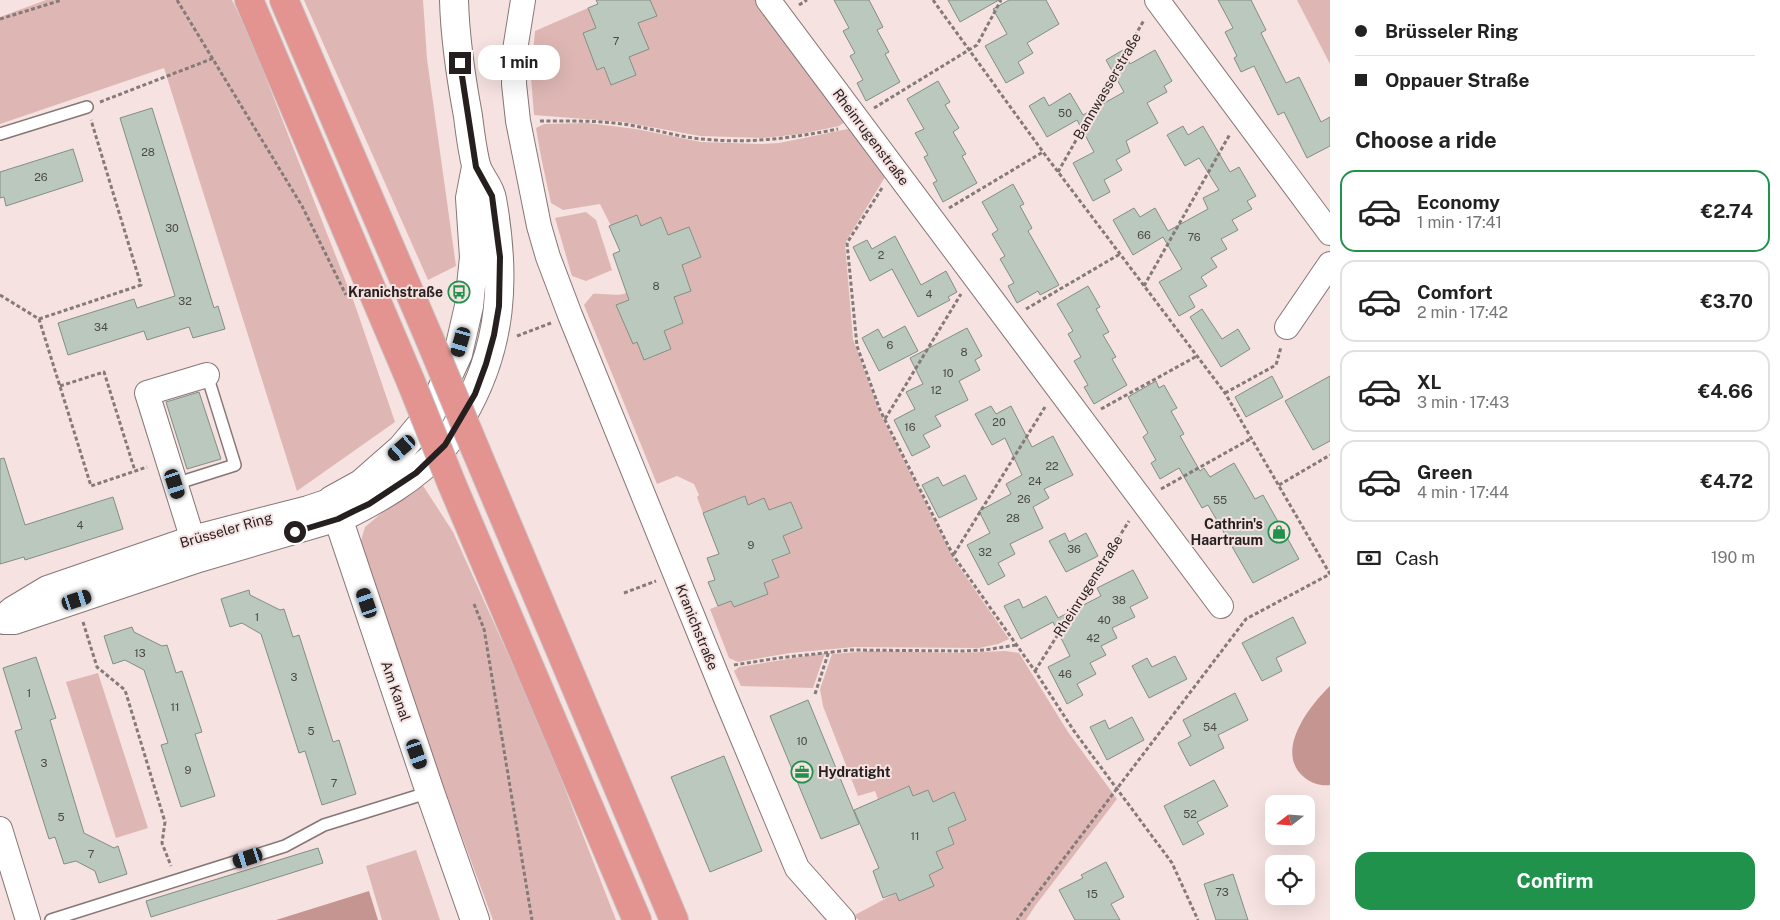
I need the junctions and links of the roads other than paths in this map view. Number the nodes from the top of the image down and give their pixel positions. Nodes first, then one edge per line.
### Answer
1 (249, 0) edge
2 (284, 0) edge
3 (454, 0) edge
4 (523, 0) edge
5 (768, 0) edge
6 (1151, 9) edge
7 (87, 106) road end
8 (0, 134) edge
9 (476, 167) junction
10 (1330, 234) edge
11 (1330, 264) edge
12 (1287, 327) road end
13 (207, 375) joint
14 (175, 484) junction
15 (335, 509) junction
16 (196, 549) junction
17 (1221, 606) dead end
18 (0, 621) edge
19 (430, 792) junction
20 (0, 829) edge
21 (8, 883) edge
22 (28, 920) edge
23 (51, 920) edge
24 (475, 920) edge
25 (637, 920) edge
26 (674, 920) edge
27 (843, 920) edge

1 - 25 highway, bridge
2 - 26 highway, bridge
3 - 9 street
4 - 27 street, Kranichstraße
5 - 17 street, Rheinrugenstraße
6 - 10 street
7 - 8 lane
9 - 15 street, Brüsseler Ring
9 - 15 street, Brüsseler Ring
11 - 12 street
13 - 14 street
13 - 14 lane
14 - 16 street
15 - 16 street, Brüsseler Ring
15 - 19 street, Am Kanal
16 - 18 street, Brüsseler Ring
16 - 18 street, Brüsseler Ring
19 - 23 lane
19 - 24 street, Am Kanal
20 - 21 street
21 - 22 street

